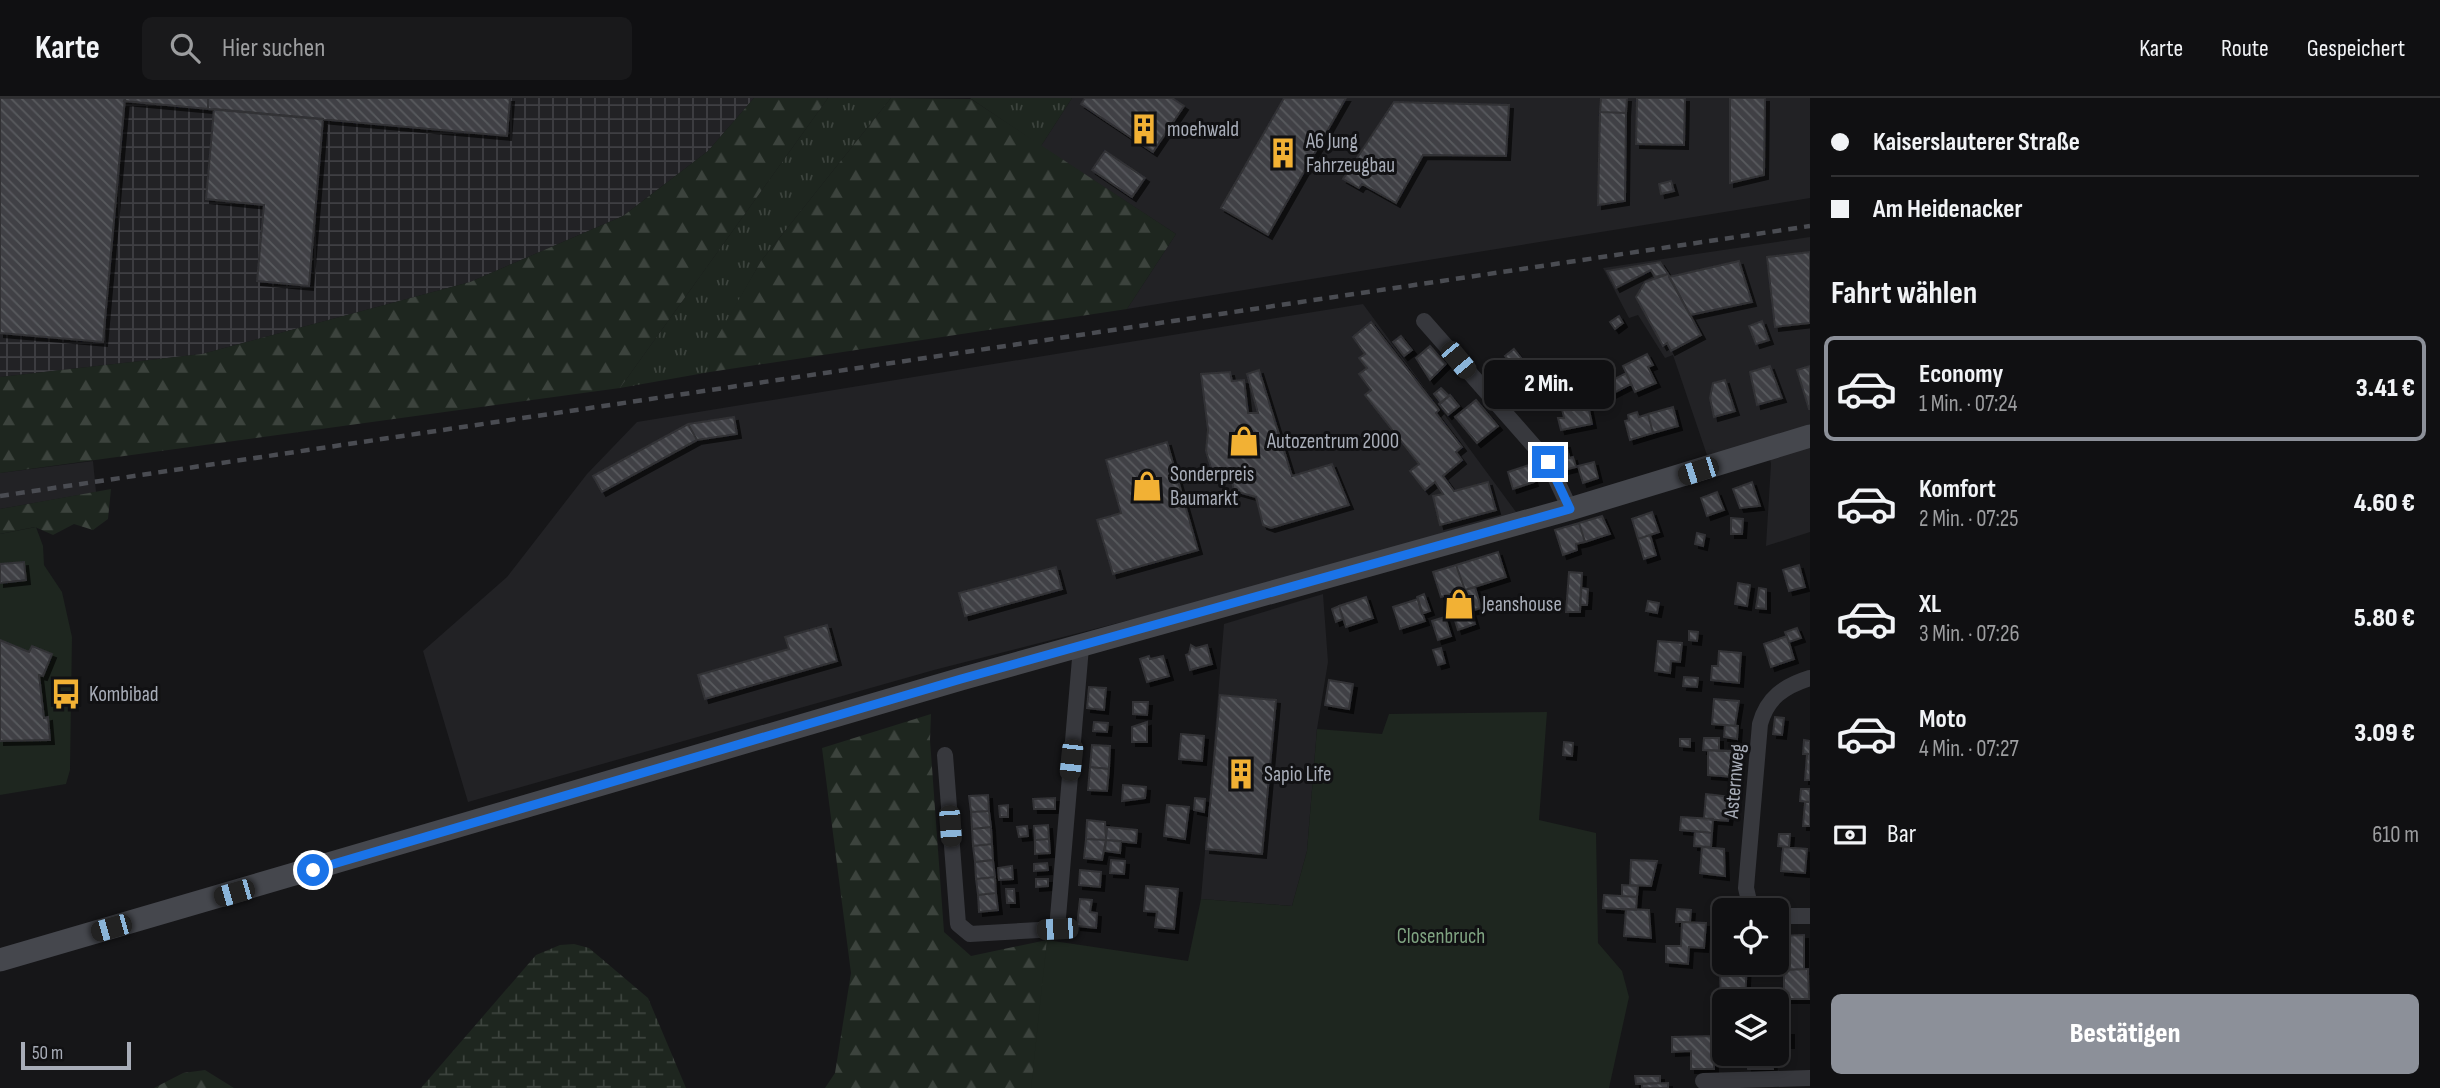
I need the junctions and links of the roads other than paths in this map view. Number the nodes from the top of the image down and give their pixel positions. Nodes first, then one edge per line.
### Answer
1 (1424, 321) dead end
2 (1810, 436) edge
3 (1570, 509) junction
4 (1081, 647) junction
5 (1810, 678) edge
6 (945, 755) dead end
7 (1748, 898) edge
8 (1789, 916) edge
9 (1810, 916) edge
10 (0, 960) edge
11 (1810, 1079) edge
12 (1703, 1081) dead end

1 - 3 street
2 - 3 main road
3 - 4 main road
4 - 6 street
4 - 10 main road
5 - 7 street, Asternweg
8 - 9 street
11 - 12 street

